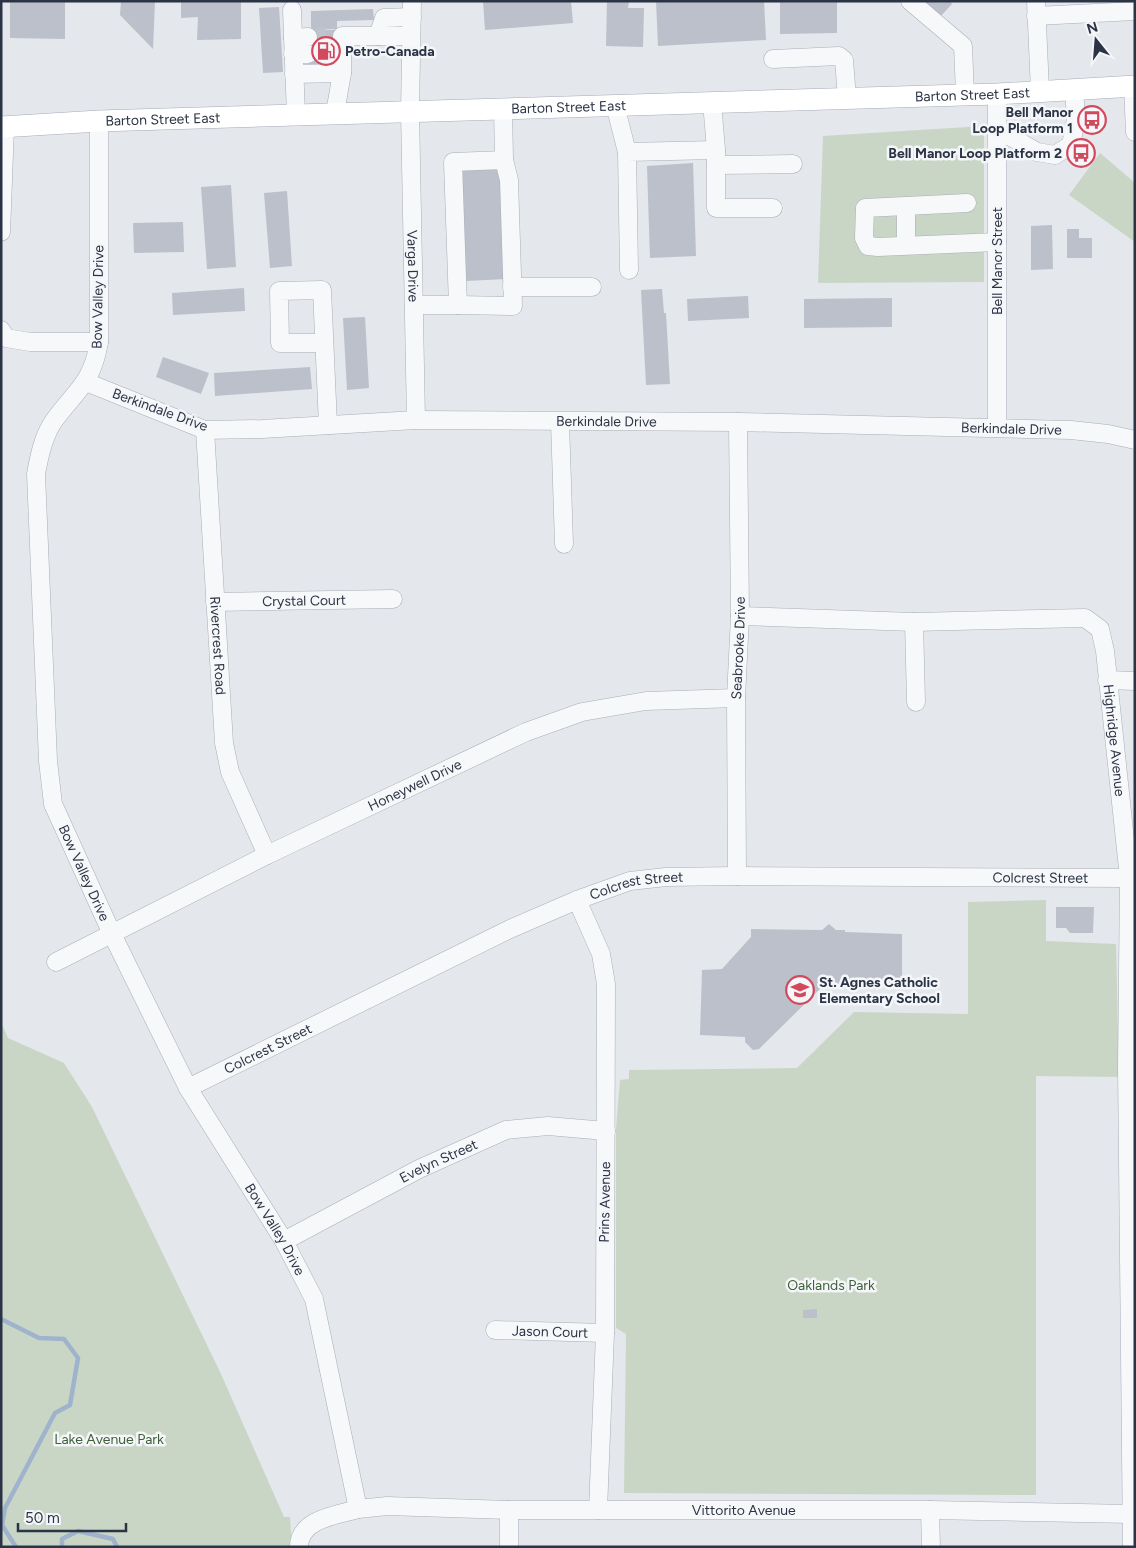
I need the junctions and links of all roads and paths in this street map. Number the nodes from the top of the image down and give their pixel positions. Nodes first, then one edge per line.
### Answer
1 (910, 1) edge
2 (412, 9) edge
3 (1036, 9) edge
4 (292, 10) dead end
5 (1135, 11) edge
6 (378, 36) junction
7 (411, 36) junction
8 (773, 59) dead end
9 (342, 73) junction
10 (294, 74) junction
11 (1134, 86) edge
12 (1074, 89) junction
13 (1040, 91) junction
14 (965, 94) junction
15 (997, 94) junction
16 (847, 98) junction
17 (712, 102) junction
18 (615, 105) junction
19 (503, 108) junction
20 (410, 111) junction
21 (336, 114) junction
22 (296, 115) junction
23 (99, 121) junction
24 (3, 127) edge
25 (997, 129) junction
26 (1135, 132) edge
27 (627, 152) junction
28 (716, 157) junction
29 (504, 160) junction
30 (793, 164) dead end
31 (967, 203) dead end
32 (906, 207) junction
33 (773, 208) dead end
34 (1, 232) edge
35 (997, 242) junction
36 (906, 245) junction
37 (629, 270) dead end
38 (512, 287) junction
39 (592, 287) dead end
40 (414, 305) junction
41 (458, 306) junction
42 (1, 330) edge
43 (99, 342) junction
44 (324, 343) dead end
45 (86, 382) junction
46 (416, 420) junction
47 (560, 422) junction
48 (738, 422) junction
49 (328, 425) junction
50 (997, 428) junction
51 (205, 430) junction
52 (1135, 440) edge
53 (564, 544) dead end
54 (393, 599) dead end
55 (215, 602) junction
56 (740, 616) junction
57 (914, 622) junction
58 (1107, 680) junction
59 (1135, 681) edge
60 (736, 698) junction
61 (916, 702) dead end
62 (267, 855) junction
63 (737, 876) junction
64 (1129, 878) junction
65 (577, 900) junction
66 (112, 934) junction
67 (56, 962) dead end
68 (188, 1088) junction
69 (606, 1130) junction
70 (1132, 1171) edge
71 (284, 1241) junction
72 (495, 1330) dead end
73 (605, 1333) junction
74 (358, 1509) junction
75 (509, 1510) junction
76 (598, 1510) junction
77 (930, 1510) junction
78 (1131, 1514) junction
79 (299, 1547) edge
80 (509, 1547) edge
81 (930, 1547) edge
82 (1132, 1547) edge

1 - 14 street
2 - 6 street
2 - 7 street, Varga Drive
3 - 5 street
3 - 13 street
4 - 10 street
6 - 7 street
6 - 9 street
7 - 20 street, Varga Drive
8 - 16 street
9 - 10 street
9 - 21 street
10 - 22 street
11 - 12 main road, Barton Street East
11 - 26 street
12 - 13 main road, Barton Street East
12 - 25 street
13 - 15 main road, Barton Street East
14 - 15 main road, Barton Street East
14 - 16 main road, Barton Street East
15 - 25 street, Bell Manor Street
16 - 17 main road, Barton Street East
17 - 18 main road, Barton Street East
17 - 28 street
18 - 19 main road, Barton Street East
18 - 27 street
19 - 20 main road, Barton Street East
19 - 29 street
20 - 21 main road, Barton Street East
20 - 40 street, Varga Drive
21 - 22 main road, Barton Street East
22 - 23 main road, Barton Street East
23 - 24 main road, Barton Street East
23 - 43 street, Bow Valley Drive
24 - 34 street
25 - 35 street, Bell Manor Street
27 - 28 street
27 - 37 street
28 - 30 street
28 - 33 street
29 - 38 street
29 - 41 street
31 - 32 street
32 - 36 street
32 - 36 street
35 - 36 street
35 - 50 street, Bell Manor Street
38 - 39 street
38 - 41 street
40 - 41 street
40 - 46 street, Varga Drive
42 - 43 street
43 - 45 street, Bow Valley Drive
44 - 49 street
45 - 51 street, Berkindale Drive
45 - 66 street, Bow Valley Drive
46 - 47 street, Berkindale Drive
46 - 49 street, Berkindale Drive
47 - 48 street, Berkindale Drive
47 - 53 street
48 - 50 street, Berkindale Drive
48 - 56 street, Seabrooke Drive
49 - 51 street, Berkindale Drive
50 - 52 street, Berkindale Drive
51 - 55 street, Rivercrest Road
54 - 55 street, Crystal Court
55 - 62 street, Rivercrest Road
56 - 57 street, Highridge Avenue
56 - 60 street, Seabrooke Drive
57 - 58 street, Highridge Avenue
57 - 61 street
58 - 59 street
58 - 64 street, Highridge Avenue
60 - 62 street, Honeywell Drive
60 - 63 street, Seabrooke Drive
62 - 66 street, Honeywell Drive
63 - 64 street, Colcrest Street
63 - 65 street, Colcrest Street
64 - 70 street, Highridge Avenue
65 - 68 street, Colcrest Street
65 - 69 street, Prins Avenue
66 - 67 street, Honeywell Drive
66 - 68 street, Bow Valley Drive
68 - 71 street, Bow Valley Drive
69 - 71 street, Evelyn Street
69 - 73 street, Prins Avenue
70 - 78 street, Highridge Avenue
71 - 74 street, Bow Valley Drive
72 - 73 street, Jason Court
73 - 76 street, Prins Avenue
74 - 75 street, Vittorito Avenue
74 - 79 street
75 - 76 street, Vittorito Avenue
75 - 80 street
76 - 77 street, Vittorito Avenue
77 - 78 street, Vittorito Avenue
77 - 81 street
78 - 82 street, Highridge Avenue

